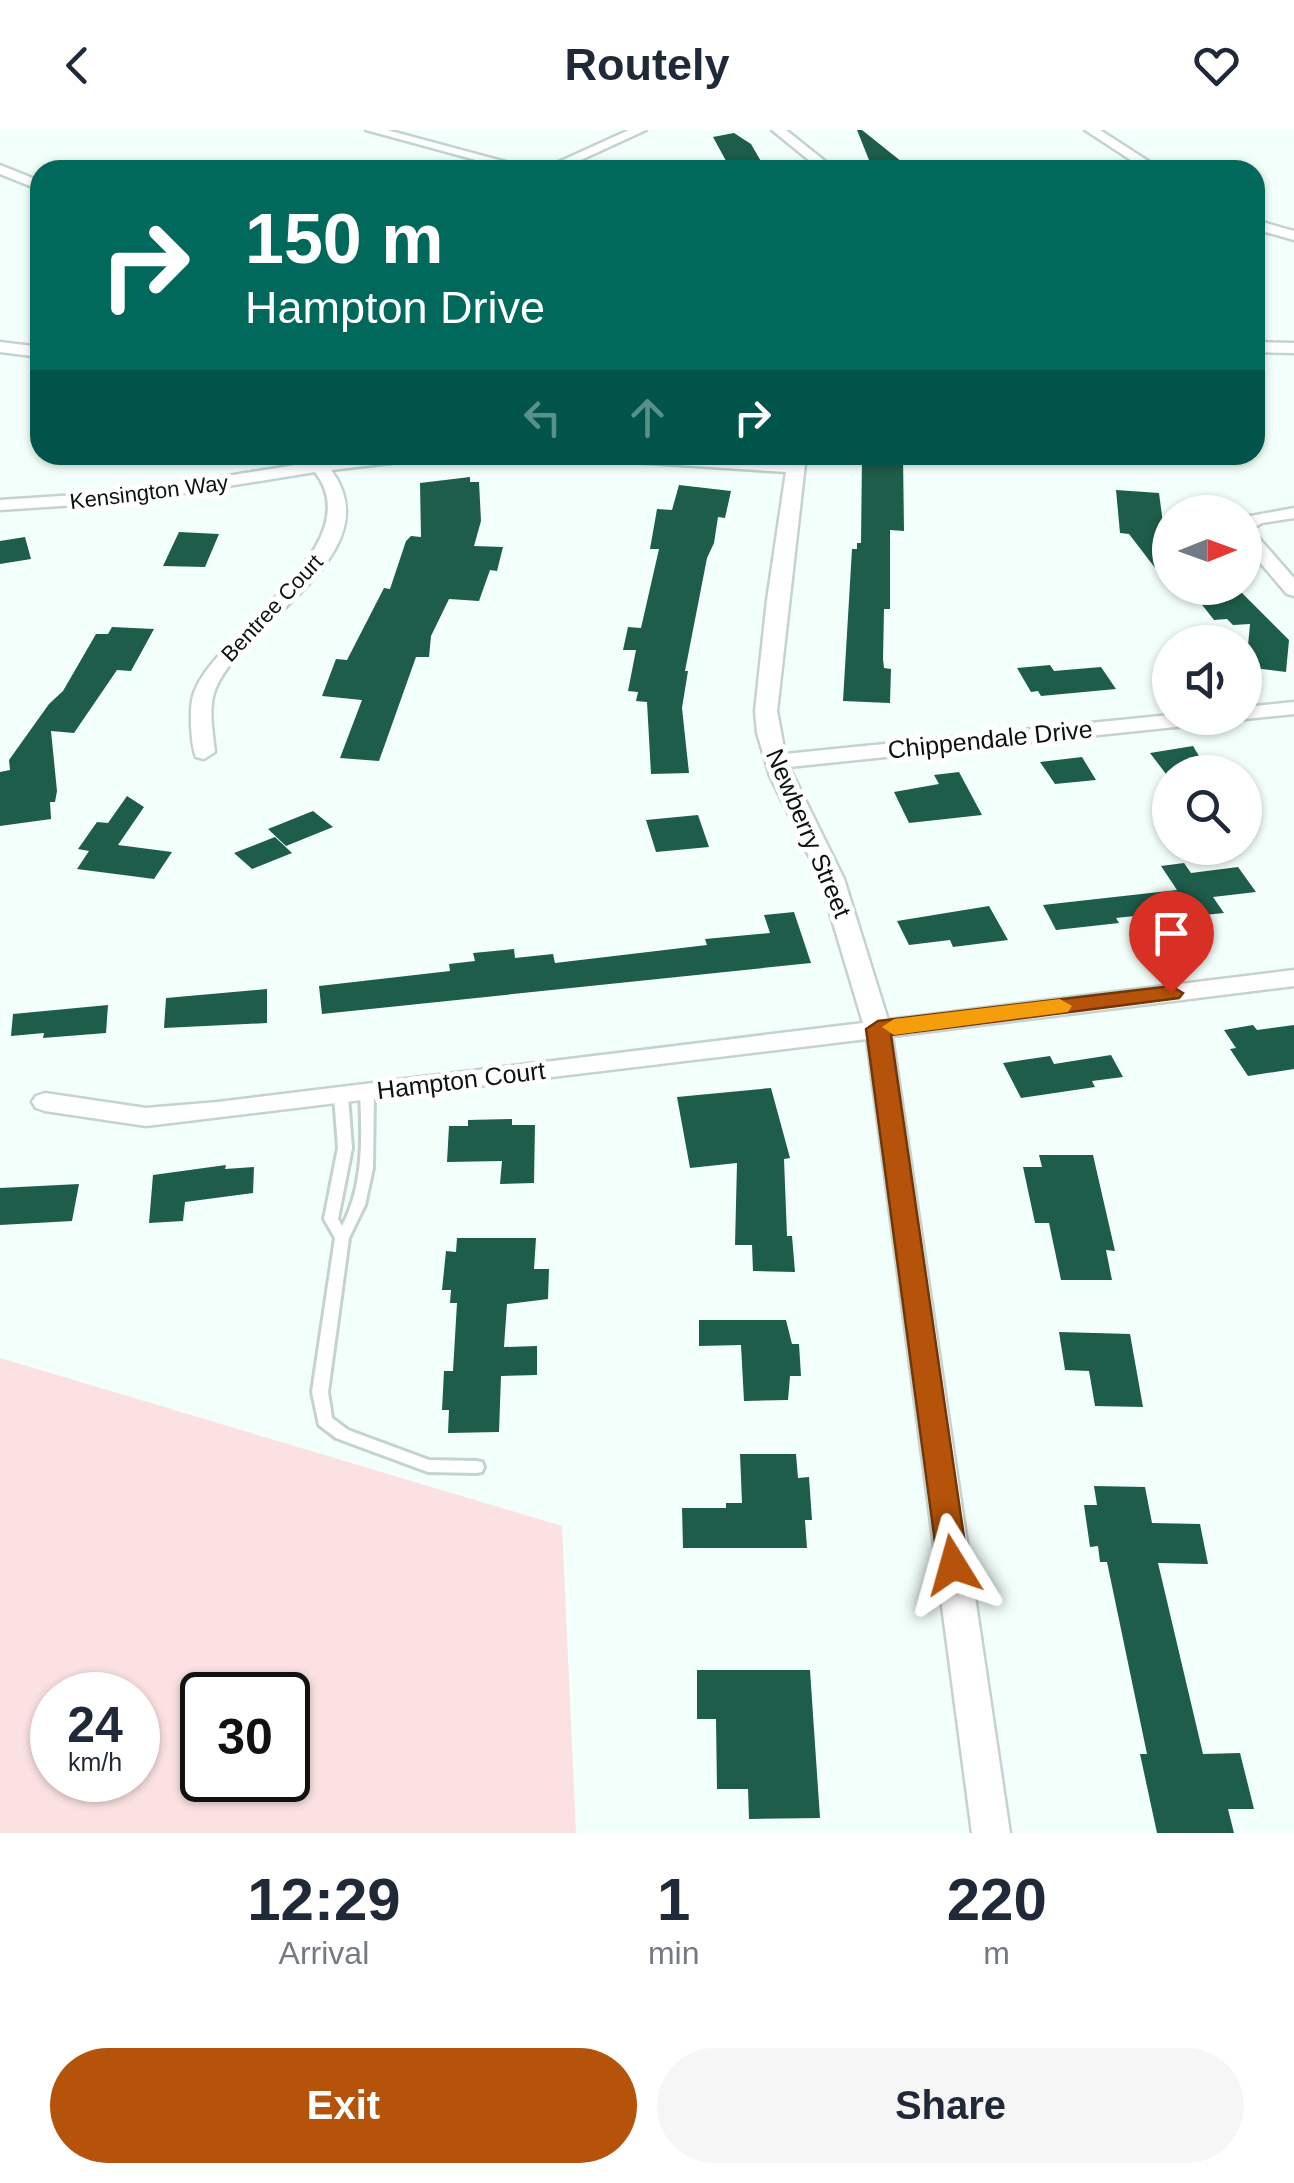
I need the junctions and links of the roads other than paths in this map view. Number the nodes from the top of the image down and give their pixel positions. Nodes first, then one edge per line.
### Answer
1 (372, 130) edge
2 (640, 130) edge
3 (778, 130) edge
4 (1091, 130) edge
5 (490, 160) edge
6 (571, 160) edge
7 (816, 160) edge
8 (1139, 160) edge
9 (0, 169) edge
10 (30, 182) edge
11 (1265, 227) edge
12 (1294, 236) edge
13 (0, 347) edge
14 (1265, 347) edge
15 (1294, 348) edge
16 (30, 351) edge
17 (294, 465) edge
18 (317, 465) edge
19 (796, 465) edge
20 (0, 505) edge
21 (1294, 513) edge
22 (1262, 517) edge
23 (1262, 550) edge
24 (1294, 590) edge
25 (1294, 708) edge
26 (1262, 711) edge
27 (1152, 723) edge
28 (204, 752) dead end
29 (776, 762) junction
30 (1294, 978) edge
31 (878, 1029) junction
32 (354, 1094) junction
33 (45, 1102) dead end
34 (342, 1238) junction
35 (476, 1467) dead end
36 (991, 1833) edge

1 - 5 street
2 - 6 street
3 - 7 street
4 - 8 street
9 - 10 street
11 - 12 street
13 - 16 street
14 - 15 street
17 - 20 street, Kensington Way
18 - 28 street, Bentree Court
19 - 29 street, Newberry Street
21 - 22 street
23 - 24 street
25 - 26 street
27 - 29 street, Chippendale Drive
29 - 31 street, Newberry Street
30 - 31 street, Hampton Court
31 - 32 street, Hampton Court
31 - 36 street, Newberry Street
32 - 33 street, Hampton Court
32 - 34 lane
32 - 34 lane
34 - 35 lane

